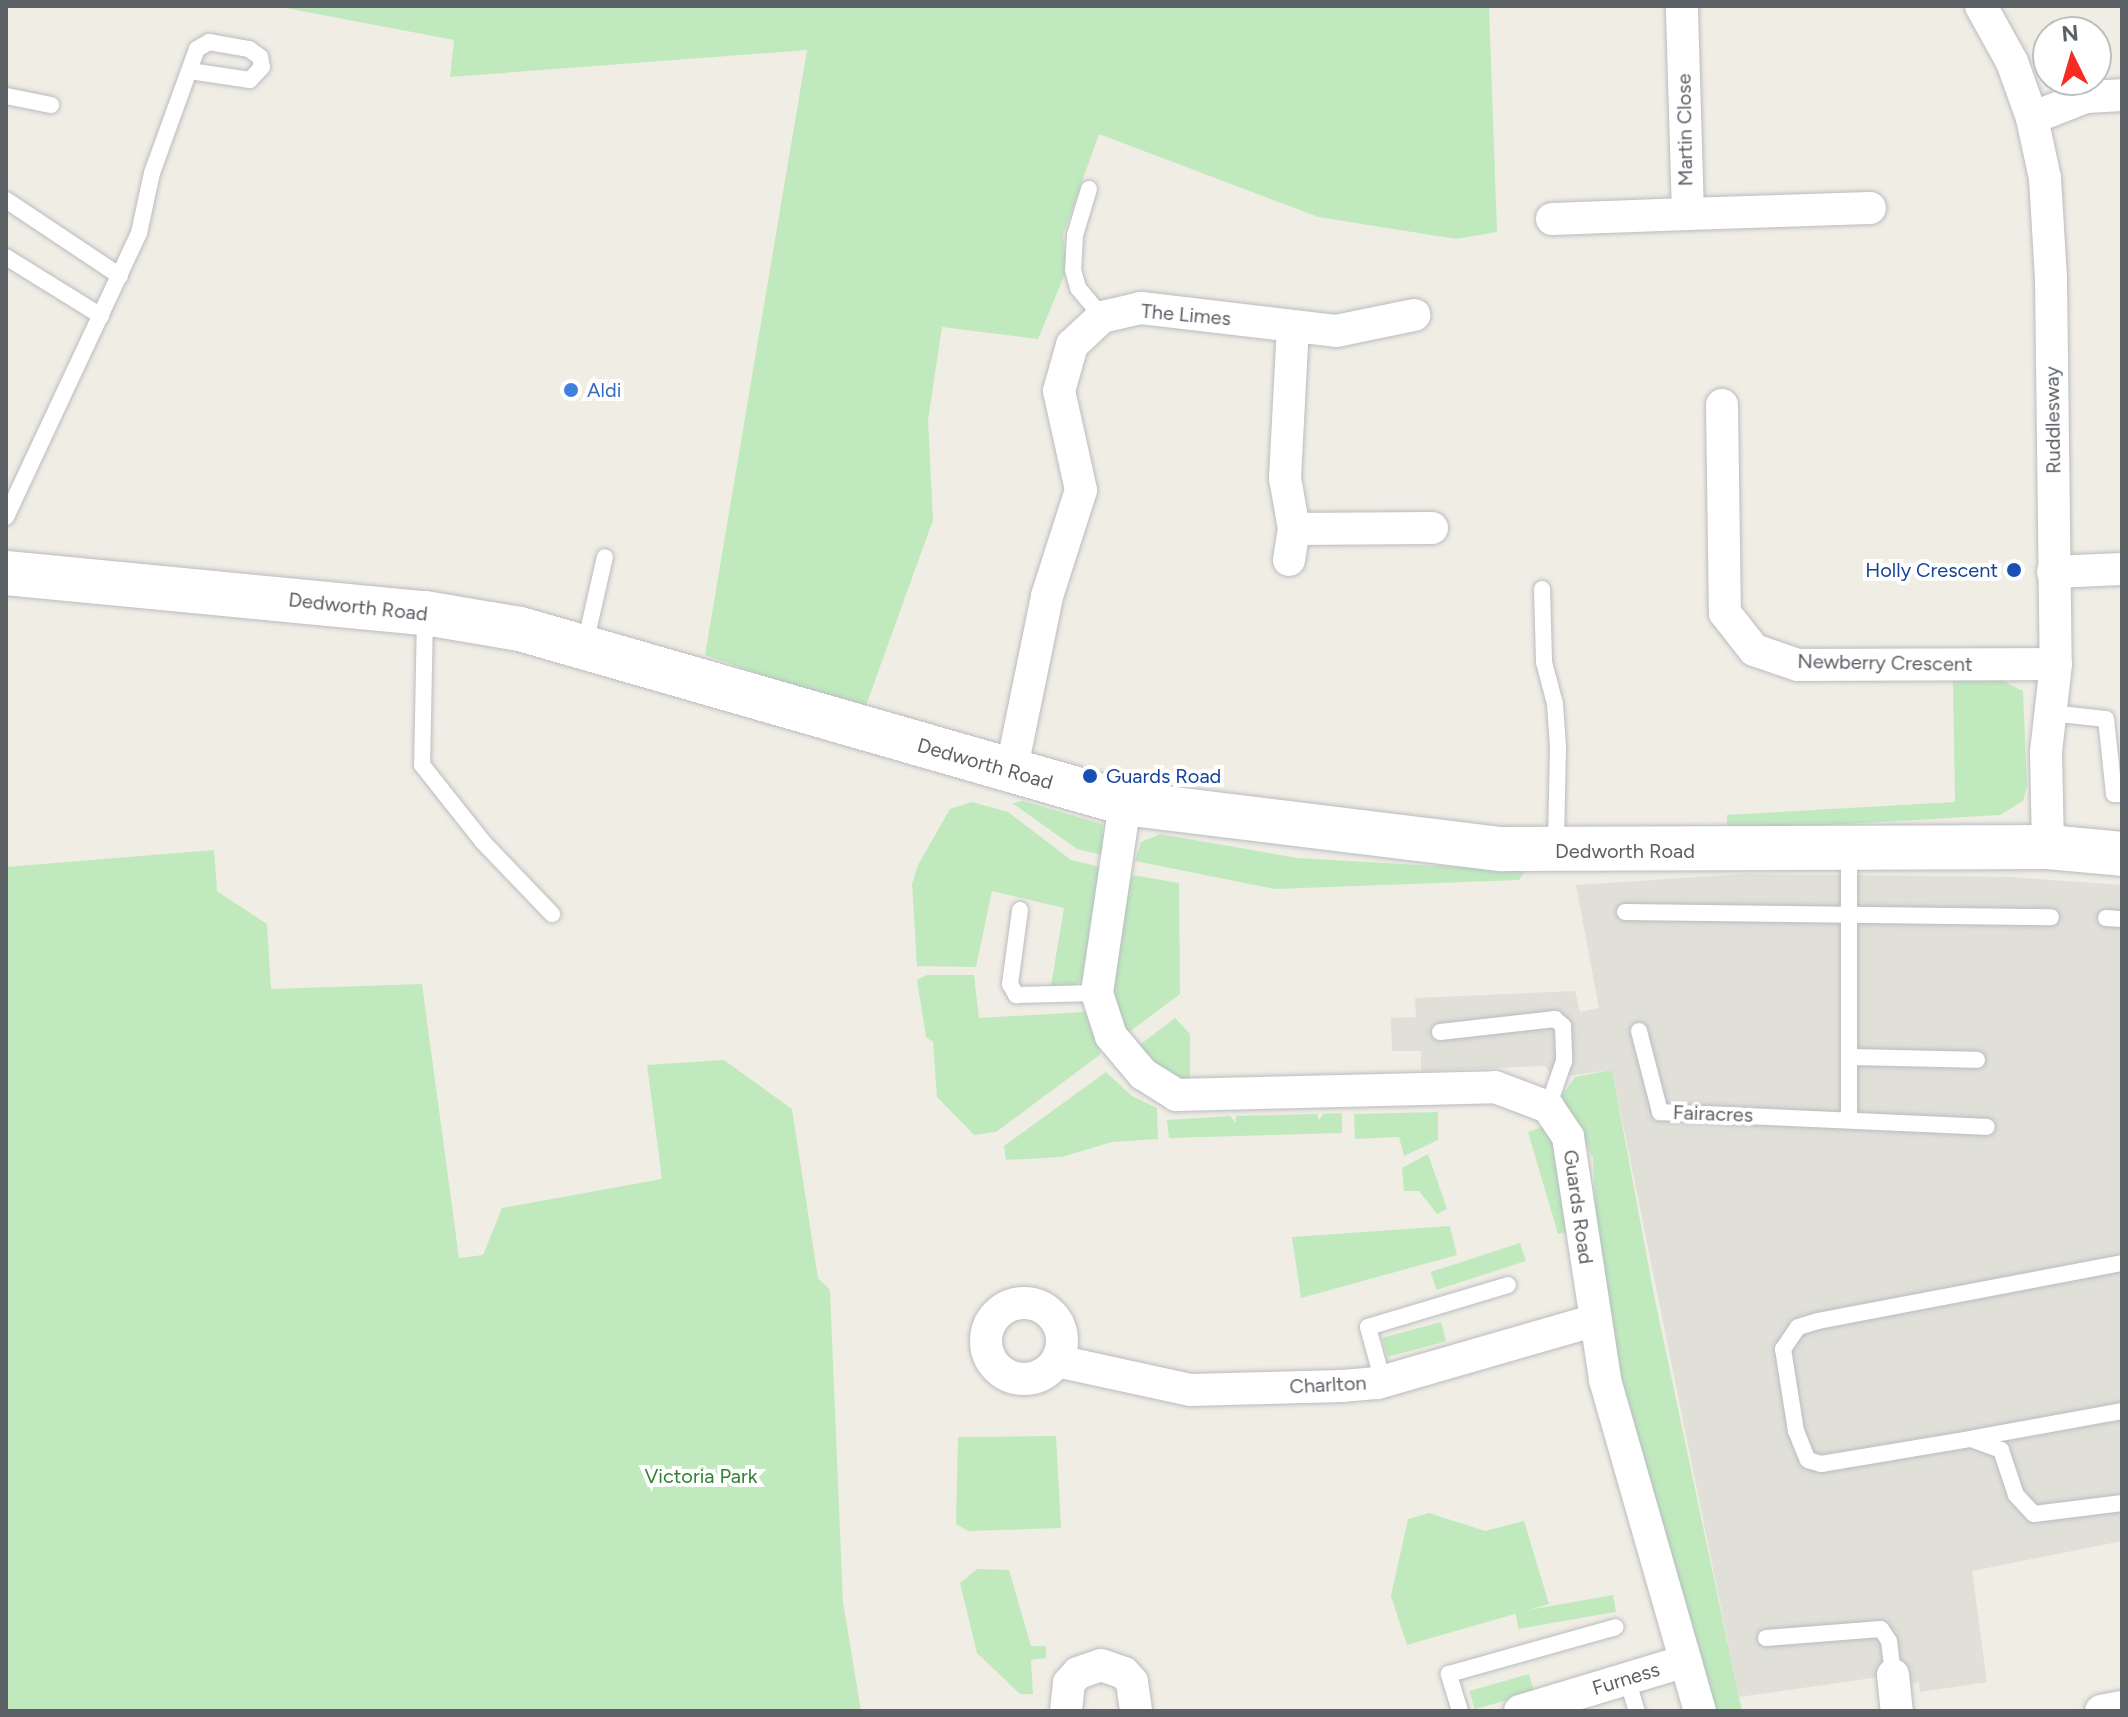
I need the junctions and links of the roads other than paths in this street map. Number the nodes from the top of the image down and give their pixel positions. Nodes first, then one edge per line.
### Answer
1 (1682, 6) edge
2 (1981, 6) edge
3 (190, 71) dead end
4 (2122, 95) edge
5 (6, 96) edge
6 (51, 105) dead end
7 (2032, 118) junction
8 (1089, 189) dead end
9 (6, 200) edge
10 (1853, 201) dead end
11 (1688, 214) junction
12 (1552, 219) dead end
13 (6, 257) edge
14 (120, 276) junction
15 (1414, 315) dead end
16 (101, 316) junction
17 (1102, 317) junction
18 (1293, 326) junction
19 (1730, 421) dead end
20 (6, 517) edge
21 (1432, 528) dead end
22 (605, 557) dead end
23 (2122, 569) edge
24 (2053, 572) junction
25 (6, 573) edge
26 (1542, 589) dead end
27 (425, 613) junction
28 (584, 646) junction
29 (2056, 664) junction
30 (2050, 713) junction
31 (1011, 772) junction
32 (2122, 794) edge
33 (1125, 803) junction
34 (2048, 847) junction
35 (1849, 850) junction
36 (1555, 852) junction
37 (2122, 854) edge
38 (1020, 910) dead end
39 (1625, 912) dead end
40 (552, 914) dead end
41 (1849, 915) junction
42 (2051, 917) dead end
43 (1097, 993) junction
44 (1639, 1031) dead end
45 (1440, 1032) dead end
46 (1849, 1057) junction
47 (1977, 1060) dead end
48 (1548, 1107) junction
49 (1849, 1119) junction
50 (1987, 1127) dead end
51 (2122, 1263) edge
52 (1508, 1285) dead end
53 (1593, 1321) junction
54 (1057, 1361) dead end
55 (1383, 1382) junction
56 (2122, 1411) edge
57 (1971, 1439) junction
58 (2122, 1503) edge
59 (1616, 1627) dead end
60 (1766, 1638) dead end
61 (1686, 1661) junction
62 (1893, 1675) joint
63 (1627, 1679) junction
64 (2122, 1707) edge
65 (1066, 1711) edge
66 (1136, 1711) edge
67 (1460, 1711) edge
68 (1520, 1711) edge
69 (1637, 1711) edge
70 (1700, 1711) edge
71 (1897, 1711) edge
72 (2101, 1711) edge

1 - 11 street, Martin Close
2 - 7 street, Ruddlesway
3 - 14 lane
4 - 7 street
5 - 6 lane
7 - 24 street, Ruddlesway
8 - 17 lane
9 - 14 lane
10 - 11 street
11 - 12 street, Martin Close
13 - 16 lane
14 - 16 lane
15 - 18 street, The Limes
16 - 20 lane
17 - 18 street, The Limes
17 - 31 street
18 - 21 street
19 - 29 street, Newberry Crescent
22 - 28 lane
23 - 24 street
24 - 29 street, Ruddlesway
25 - 27 main road, Dedworth Road
26 - 36 lane
27 - 28 main road, Dedworth Road
27 - 40 lane
28 - 31 main road, Dedworth Road
29 - 30 street, Ruddlesway
30 - 32 lane
30 - 34 street, Ruddlesway
31 - 33 main road, Dedworth Road
33 - 36 main road, Dedworth Road
33 - 43 street
34 - 35 main road, Dedworth Road
34 - 37 main road, Dedworth Road
35 - 36 main road, Dedworth Road
35 - 41 lane
38 - 43 lane
39 - 41 lane
41 - 42 lane
41 - 46 lane
43 - 48 street
44 - 49 lane, Fairacres
45 - 48 lane
46 - 47 lane
46 - 49 lane
48 - 53 street, Guards Road
49 - 50 lane, Fairacres
51 - 57 lane
52 - 55 lane
53 - 55 street, Charlton
53 - 61 street, Guards Road
54 - 55 street, Charlton
56 - 57 lane
57 - 58 lane
59 - 67 lane
60 - 62 lane
61 - 63 street, Furness
61 - 70 street, Guards Road
62 - 71 street
63 - 68 street, Furness
63 - 69 lane
64 - 72 street
65 - 66 street

